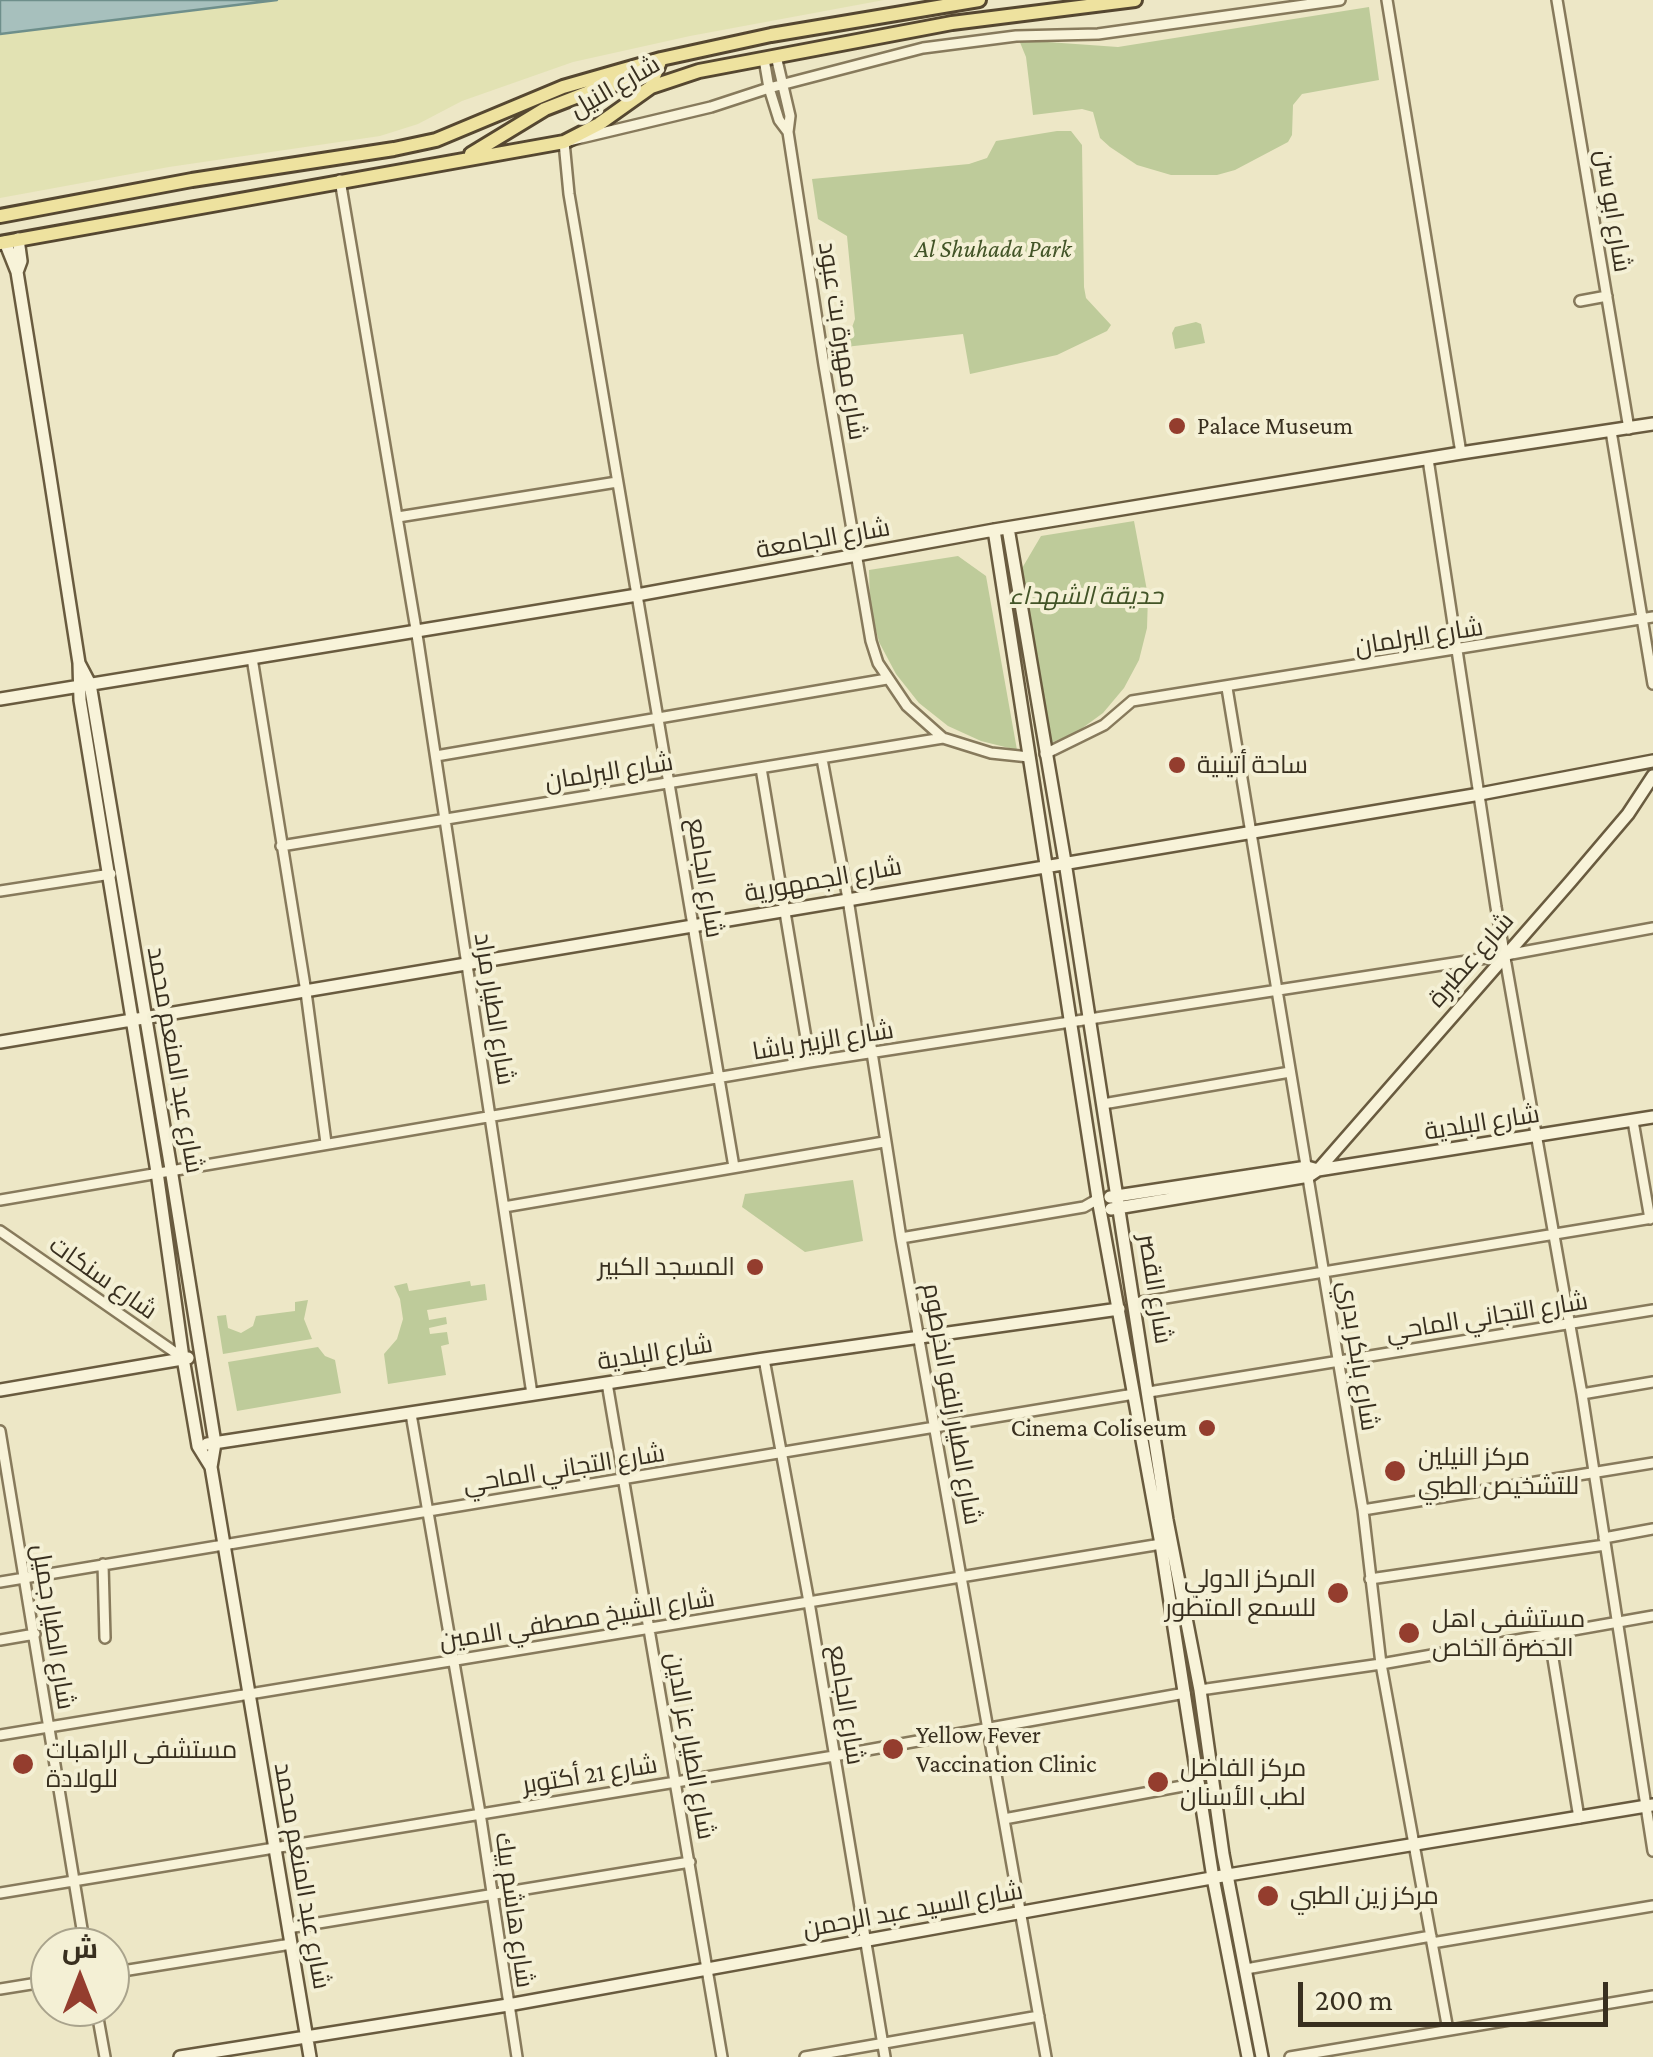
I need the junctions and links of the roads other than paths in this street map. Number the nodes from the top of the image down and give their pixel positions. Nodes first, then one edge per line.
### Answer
1 (979, 0) edge
2 (1136, 0) edge
3 (1340, 0) edge
4 (1388, 0) edge
5 (1557, 0) edge
6 (765, 37) junction
7 (770, 57) junction
8 (661, 59) junction
9 (783, 84) junction
10 (769, 88) junction
11 (788, 132) junction
12 (564, 142) junction
13 (460, 160) junction
14 (340, 180) junction
15 (157, 186) junction
16 (154, 213) junction
17 (0, 216) edge
18 (8, 241) edge
19 (1607, 296) junction
20 (1580, 301) dead end
21 (1653, 424) edge
22 (1629, 428) junction
23 (1612, 432) junction
24 (1460, 453) junction
25 (1428, 459) junction
26 (617, 482) junction
27 (398, 518) junction
28 (1008, 528) junction
29 (994, 530) junction
30 (856, 556) junction
31 (637, 595) junction
32 (1648, 618) edge
33 (416, 631) junction
34 (1457, 651) junction
35 (252, 658) junction
36 (887, 679) junction
37 (1653, 684) edge
38 (84, 685) junction
39 (1227, 688) junction
40 (0, 698) edge
41 (657, 719) junction
42 (943, 738) junction
43 (1045, 754) junction
44 (436, 756) junction
45 (1029, 757) junction
46 (822, 758) junction
47 (1653, 761) edge
48 (760, 768) junction
49 (1653, 776) edge
50 (669, 783) junction
51 (1480, 794) junction
52 (445, 818) junction
53 (1251, 832) junction
54 (281, 846) junction
55 (1065, 862) junction
56 (1047, 865) junction
57 (114, 874) junction
58 (0, 891) edge
59 (848, 898) junction
60 (784, 909) junction
61 (692, 926) junction
62 (1653, 928) edge
63 (1506, 955) junction
64 (467, 965) junction
65 (1277, 990) junction
66 (306, 992) junction
67 (138, 1017) junction
68 (1089, 1019) junction
69 (1070, 1022) junction
70 (0, 1042) edge
71 (871, 1054) junction
72 (810, 1062) junction
73 (1290, 1072) junction
74 (721, 1077) junction
75 (1103, 1104) junction
76 (491, 1118) junction
77 (1653, 1118) edge
78 (1633, 1121) junction
79 (1538, 1137) junction
80 (884, 1142) junction
81 (326, 1144) junction
82 (734, 1166) junction
83 (171, 1169) junction
84 (1311, 1171) junction
85 (157, 1172) junction
86 (0, 1200) edge
87 (1118, 1202) junction
88 (1099, 1205) junction
89 (504, 1208) junction
90 (1651, 1218) edge
91 (0, 1231) edge
92 (1554, 1234) junction
93 (901, 1238) junction
94 (184, 1254) junction
95 (170, 1256) junction
96 (1324, 1274) junction
97 (1135, 1303) junction
98 (1119, 1309) junction
99 (1653, 1310) edge
100 (1570, 1324) junction
101 (920, 1337) junction
102 (200, 1356) junction
103 (183, 1358) junction
104 (764, 1359) junction
105 (1338, 1361) junction
106 (1653, 1382) edge
107 (607, 1383) junction
108 (0, 1390) edge
109 (1149, 1392) junction
110 (532, 1394) junction
111 (1134, 1394) junction
112 (1582, 1394) junction
113 (411, 1414) junction
114 (936, 1427) junction
115 (0, 1431) edge
116 (215, 1444) junction
117 (198, 1446) junction
118 (781, 1453) junction
119 (1653, 1463) edge
120 (210, 1466) junction
121 (1594, 1473) junction
122 (623, 1479) junction
123 (1363, 1510) junction
124 (427, 1512) junction
125 (1653, 1529) edge
126 (1605, 1541) junction
127 (1161, 1544) junction
128 (224, 1545) junction
129 (103, 1564) junction
130 (963, 1577) junction
131 (26, 1578) junction
132 (1370, 1579) junction
133 (0, 1582) edge
134 (809, 1602) junction
135 (1653, 1616) edge
136 (1617, 1622) junction
137 (650, 1628) junction
138 (35, 1634) junction
139 (1549, 1634) junction
140 (105, 1638) dead end
141 (0, 1640) edge
142 (453, 1660) junction
143 (1382, 1664) junction
144 (1200, 1690) junction
145 (1186, 1693) junction
146 (249, 1694) junction
147 (49, 1726) junction
148 (987, 1728) junction
149 (0, 1734) edge
150 (834, 1756) junction
151 (676, 1781) junction
152 (1199, 1784) junction
153 (1650, 1806) edge
154 (480, 1813) junction
155 (1578, 1818) junction
156 (1004, 1819) junction
157 (274, 1846) junction
158 (1416, 1846) junction
159 (1653, 1850) edge
160 (690, 1862) junction
161 (1228, 1875) junction
162 (1213, 1878) junction
163 (74, 1881) junction
164 (0, 1893) edge
165 (492, 1896) junction
166 (1653, 1906) edge
167 (1021, 1914) junction
168 (82, 1927) edge
169 (288, 1928) junction
170 (1432, 1939) junction
171 (866, 1941) junction
172 (291, 1944) junction
173 (709, 1969) junction
174 (1246, 1970) junction
175 (130, 1971) edge
176 (30, 1984) edge
177 (0, 1989) edge
178 (1653, 1996) edge
179 (508, 2005) junction
180 (1039, 2016) junction
181 (100, 2027) edge
182 (1448, 2030) junction
183 (306, 2036) junction
184 (883, 2045) junction
185 (105, 2057) edge
186 (180, 2057) edge
187 (310, 2057) edge
188 (516, 2057) edge
189 (722, 2057) edge
190 (805, 2057) edge
191 (885, 2057) edge
192 (1046, 2057) edge
193 (1248, 2057) edge
194 (1262, 2057) edge
195 (1290, 2057) edge

1 - 6 main road, شارع النيل
2 - 7 main road, شارع النيل
3 - 9 street
4 - 24 street
5 - 19 street, شارع ابو سن
6 - 7 main road
6 - 8 main road, شارع النيل
7 - 9 street
7 - 10 street
7 - 12 main road, شارع النيل
8 - 13 main road
8 - 15 main road, شارع النيل
9 - 10 street
9 - 11 street
10 - 11 street
10 - 12 street
11 - 30 street, شارع مهيرة بت عبود
12 - 13 main road, شارع النيل
12 - 26 street, شارع الجامع
13 - 14 main road, شارع النيل
14 - 16 main road, شارع النيل
14 - 27 street, شارع الطيار مراد
15 - 16 main road
15 - 17 main road, شارع النيل
16 - 18 main road, شارع النيل
18 - 38 main road, شارع عبد المنعم محمد
19 - 20 street
19 - 22 street, شارع ابو سن
21 - 22 main road, شارع الجامعة
22 - 23 main road, شارع الجامعة
23 - 24 main road, شارع الجامعة
23 - 32 street
24 - 25 main road, شارع الجامعة
25 - 28 main road, شارع الجامعة
25 - 34 street
26 - 27 street
26 - 31 street, شارع الجامع
27 - 33 street, شارع الطيار مراد
28 - 29 main road, شارع الجامعة
28 - 43 main road, شارع القصر
29 - 30 main road, شارع الجامعة
29 - 45 main road, شارع القصر
30 - 31 main road, شارع الجامعة
30 - 36 street, شارع مهيرة بت عبود
31 - 33 main road, شارع الجامعة
31 - 41 street, شارع الجامع
32 - 34 street, شارع البرلمان
32 - 37 street
33 - 35 main road, شارع الجامعة
33 - 44 street, شارع الطيار مراد
34 - 39 street, شارع البرلمان
34 - 51 street
35 - 38 main road, شارع الجامعة
35 - 54 street
36 - 41 street
36 - 42 street, شارع مهيرة بت عبود
38 - 40 main road, شارع الجامعة
38 - 57 main road, شارع عبد المنعم محمد
39 - 43 street, شارع البرلمان
39 - 53 street, شارع بابكر بدري
41 - 44 street
41 - 50 street, شارع الجامع
42 - 45 street
42 - 46 street, شارع البرلمان
43 - 55 main road, شارع القصر
44 - 52 street, شارع الطيار مراد
45 - 56 main road, شارع القصر
46 - 48 street, شارع البرلمان
46 - 59 street, شارع الطيار زلفو الخرطوم
47 - 51 main road, شارع الجمهورية
48 - 50 street, شارع البرلمان
48 - 60 street
49 - 63 main road, شارع عطبرة
50 - 52 street, شارع البرلمان
50 - 61 street, شارع الجامع
51 - 53 main road, شارع الجمهورية
51 - 63 street
52 - 54 street, شارع البرلمان
52 - 64 street, شارع الطيار مراد
53 - 55 main road, شارع الجمهورية
53 - 65 street, شارع بابكر بدري
54 - 66 street
55 - 56 main road, شارع الجمهورية
55 - 68 main road, شارع القصر
56 - 59 main road, شارع الجمهورية
56 - 69 main road, شارع القصر
57 - 58 street
57 - 67 main road, شارع عبد المنعم محمد
59 - 60 main road, شارع الجمهورية
59 - 71 street, شارع الطيار زلفو الخرطوم
60 - 61 main road, شارع الجمهورية
60 - 72 street
61 - 64 main road, شارع الجمهورية
61 - 74 street, شارع الجامع
62 - 63 street, شارع الزبير باشا
63 - 65 street, شارع الزبير باشا
63 - 79 street
63 - 84 main road, شارع عطبرة
64 - 66 main road, شارع الجمهورية
64 - 76 street, شارع الطيار مراد
65 - 68 street, شارع الزبير باشا
65 - 73 street, شارع بابكر بدري
66 - 67 main road, شارع الجمهورية
66 - 81 street
67 - 70 main road, شارع الجمهورية
67 - 83 main road, شارع عبد المنعم محمد
67 - 85 main road, شارع عبد المنعم محمد
68 - 69 street, شارع الزبير باشا
68 - 75 main road, شارع القصر
69 - 71 street, شارع الزبير باشا
69 - 88 main road, شارع القصر
71 - 72 street, شارع الزبير باشا
71 - 80 street, شارع الطيار زلفو الخرطوم
72 - 74 street, شارع الزبير باشا
73 - 75 street
73 - 84 street, شارع بابكر بدري
74 - 76 street, شارع الزبير باشا
74 - 82 street, شارع الجامع
75 - 87 main road, شارع القصر
76 - 81 street, شارع الزبير باشا
76 - 89 street, شارع الطيار مراد
77 - 78 main road, شارع البلدية
78 - 79 main road, شارع البلدية
78 - 90 street
79 - 84 main road, شارع البلدية
79 - 92 street
80 - 82 street
80 - 93 street, شارع الطيار زلفو الخرطوم
81 - 83 street, شارع الزبير باشا
82 - 89 street
83 - 85 street, شارع الزبير باشا
83 - 94 main road, شارع عبد المنعم محمد
84 - 87 main road, شارع البلدية
84 - 96 street, شارع بابكر بدري
85 - 86 street, شارع الزبير باشا
85 - 95 main road, شارع عبد المنعم محمد
87 - 88 main road, شارع البلدية
87 - 97 main road, شارع القصر
88 - 93 street, شارع البلدية
88 - 98 main road, شارع القصر
89 - 110 street, شارع الطيار مراد
90 - 92 street
91 - 103 street, شارع سنكات
92 - 96 street
92 - 100 street
93 - 101 street, شارع الطيار زلفو الخرطوم
94 - 95 main road
94 - 102 main road, شارع عبد المنعم محمد
95 - 103 main road, شارع عبد المنعم محمد
96 - 97 street
96 - 105 street, شارع بابكر بدري
97 - 109 main road, شارع القصر
98 - 101 main road, شارع البلدية
98 - 111 main road, شارع القصر
99 - 100 street, شارع التجاني الماحي
100 - 105 street, شارع التجاني الماحي
100 - 112 street
101 - 104 main road, شارع البلدية
101 - 114 street, شارع الطيار زلفو الخرطوم
102 - 103 main road
102 - 116 main road, شارع عبد المنعم محمد
103 - 108 main road
103 - 117 main road, شارع عبد المنعم محمد
104 - 107 main road, شارع البلدية
104 - 118 street, شارع الجامع
105 - 109 street, شارع التجاني الماحي
105 - 123 street, شارع بابكر بدري
106 - 112 street
107 - 110 main road, شارع البلدية
107 - 122 street, شارع الطيار عز الدين
109 - 144 main road, شارع القصر
110 - 113 main road, شارع البلدية
111 - 114 street, شارع التجاني الماحي
111 - 127 main road, شارع القصر
112 - 121 street
113 - 116 main road, شارع البلدية
113 - 124 street, شارع هاشم بيك
114 - 118 street, شارع التجاني الماحي
114 - 130 street, شارع الطيار زلفو الخرطوم
115 - 131 street, شارع الطيار جميل
116 - 117 main road, شارع البلدية
116 - 120 main road, شارع عبد المنعم محمد
117 - 120 main road, شارع عبد المنعم محمد
118 - 122 street, شارع التجاني الماحي
118 - 134 street, شارع الجامع
119 - 121 street
120 - 128 main road, شارع عبد المنعم محمد
121 - 123 street
121 - 126 street
122 - 124 street, شارع التجاني الماحي
122 - 137 street, شارع الطيار عز الدين
123 - 132 street, شارع بابكر بدري
124 - 128 street, شارع التجاني الماحي
124 - 142 street, شارع هاشم بيك
125 - 126 street
126 - 132 street
126 - 136 street
127 - 130 street, شارع الشيخ مصطفي الامين
127 - 145 main road, شارع القصر
128 - 129 street, شارع التجاني الماحي
128 - 146 main road, شارع عبد المنعم محمد
129 - 131 street, شارع التجاني الماحي
129 - 140 street
130 - 134 street, شارع الشيخ مصطفي الامين
130 - 148 street, شارع الطيار زلفو الخرطوم
131 - 133 street, شارع التجاني الماحي
131 - 138 street, شارع الطيار جميل
132 - 143 street, شارع بابكر بدري
134 - 137 street, شارع الشيخ مصطفي الامين
134 - 150 street, شارع الجامع
135 - 136 street
136 - 139 street
136 - 153 street
137 - 142 street, شارع الشيخ مصطفي الامين
137 - 151 street, شارع الطيار عز الدين
138 - 141 street
138 - 147 street, شارع الطيار جميل
139 - 143 street
139 - 155 street
142 - 146 street, شارع الشيخ مصطفي الامين
142 - 154 street, شارع هاشم بيك
143 - 144 street
143 - 158 street, شارع بابكر بدري
144 - 161 main road, شارع القصر
145 - 148 street, شارع 21 أكتوبر
145 - 152 main road, شارع القصر
146 - 147 street, شارع الشيخ مصطفي الامين
146 - 157 main road, شارع عبد المنعم محمد
147 - 149 street, شارع الشيخ مصطفي الامين
147 - 163 street, شارع الطيار جميل
148 - 150 street, شارع 21 أكتوبر
148 - 156 street, شارع الطيار زلفو الخرطوم
150 - 151 street, شارع 21 أكتوبر
150 - 171 street, شارع الجامع
151 - 154 street, شارع 21 أكتوبر
151 - 160 street, شارع الطيار عز الدين
152 - 156 street
152 - 162 main road, شارع القصر
153 - 155 main road, شارع السيد عبد الرحمن
153 - 159 street
154 - 157 street, شارع 21 أكتوبر
154 - 165 street, شارع هاشم بيك
155 - 158 main road, شارع السيد عبد الرحمن
156 - 167 street, شارع الطيار زلفو الخرطوم
157 - 163 street, شارع 21 أكتوبر
157 - 169 main road, شارع عبد المنعم محمد
158 - 161 main road, شارع السيد عبد الرحمن
158 - 170 street, شارع بابكر بدري
160 - 165 street
160 - 173 street, شارع الطيار عز الدين
161 - 162 main road, شارع السيد عبد الرحمن
161 - 174 main road, شارع القصر
162 - 167 main road, شارع السيد عبد الرحمن
162 - 193 main road, شارع القصر
163 - 164 street, شارع 21 أكتوبر
163 - 168 street, شارع الطيار جميل
165 - 169 street
165 - 179 street, شارع هاشم بيك
166 - 170 street
167 - 171 main road, شارع السيد عبد الرحمن
167 - 180 street, شارع الطيار زلفو الخرطوم
169 - 172 main road, شارع عبد المنعم محمد
170 - 174 street
170 - 182 street, شارع بابكر بدري
171 - 173 main road, شارع السيد عبد الرحمن
171 - 184 street, شارع الجامع
172 - 175 street
172 - 183 main road, شارع عبد المنعم محمد
173 - 179 main road, شارع السيد عبد الرحمن
173 - 189 street, شارع الطيار عز الدين
174 - 194 main road, شارع القصر
176 - 177 street
178 - 182 street
179 - 183 main road, شارع السيد عبد الرحمن
179 - 188 street, شارع هاشم بيك
180 - 184 street
180 - 192 street, شارع الطيار زلفو الخرطوم
181 - 185 street
182 - 195 street
183 - 186 main road, شارع السيد عبد الرحمن
183 - 187 main road, شارع عبد المنعم محمد
184 - 190 street
184 - 191 street, شارع الجامع

